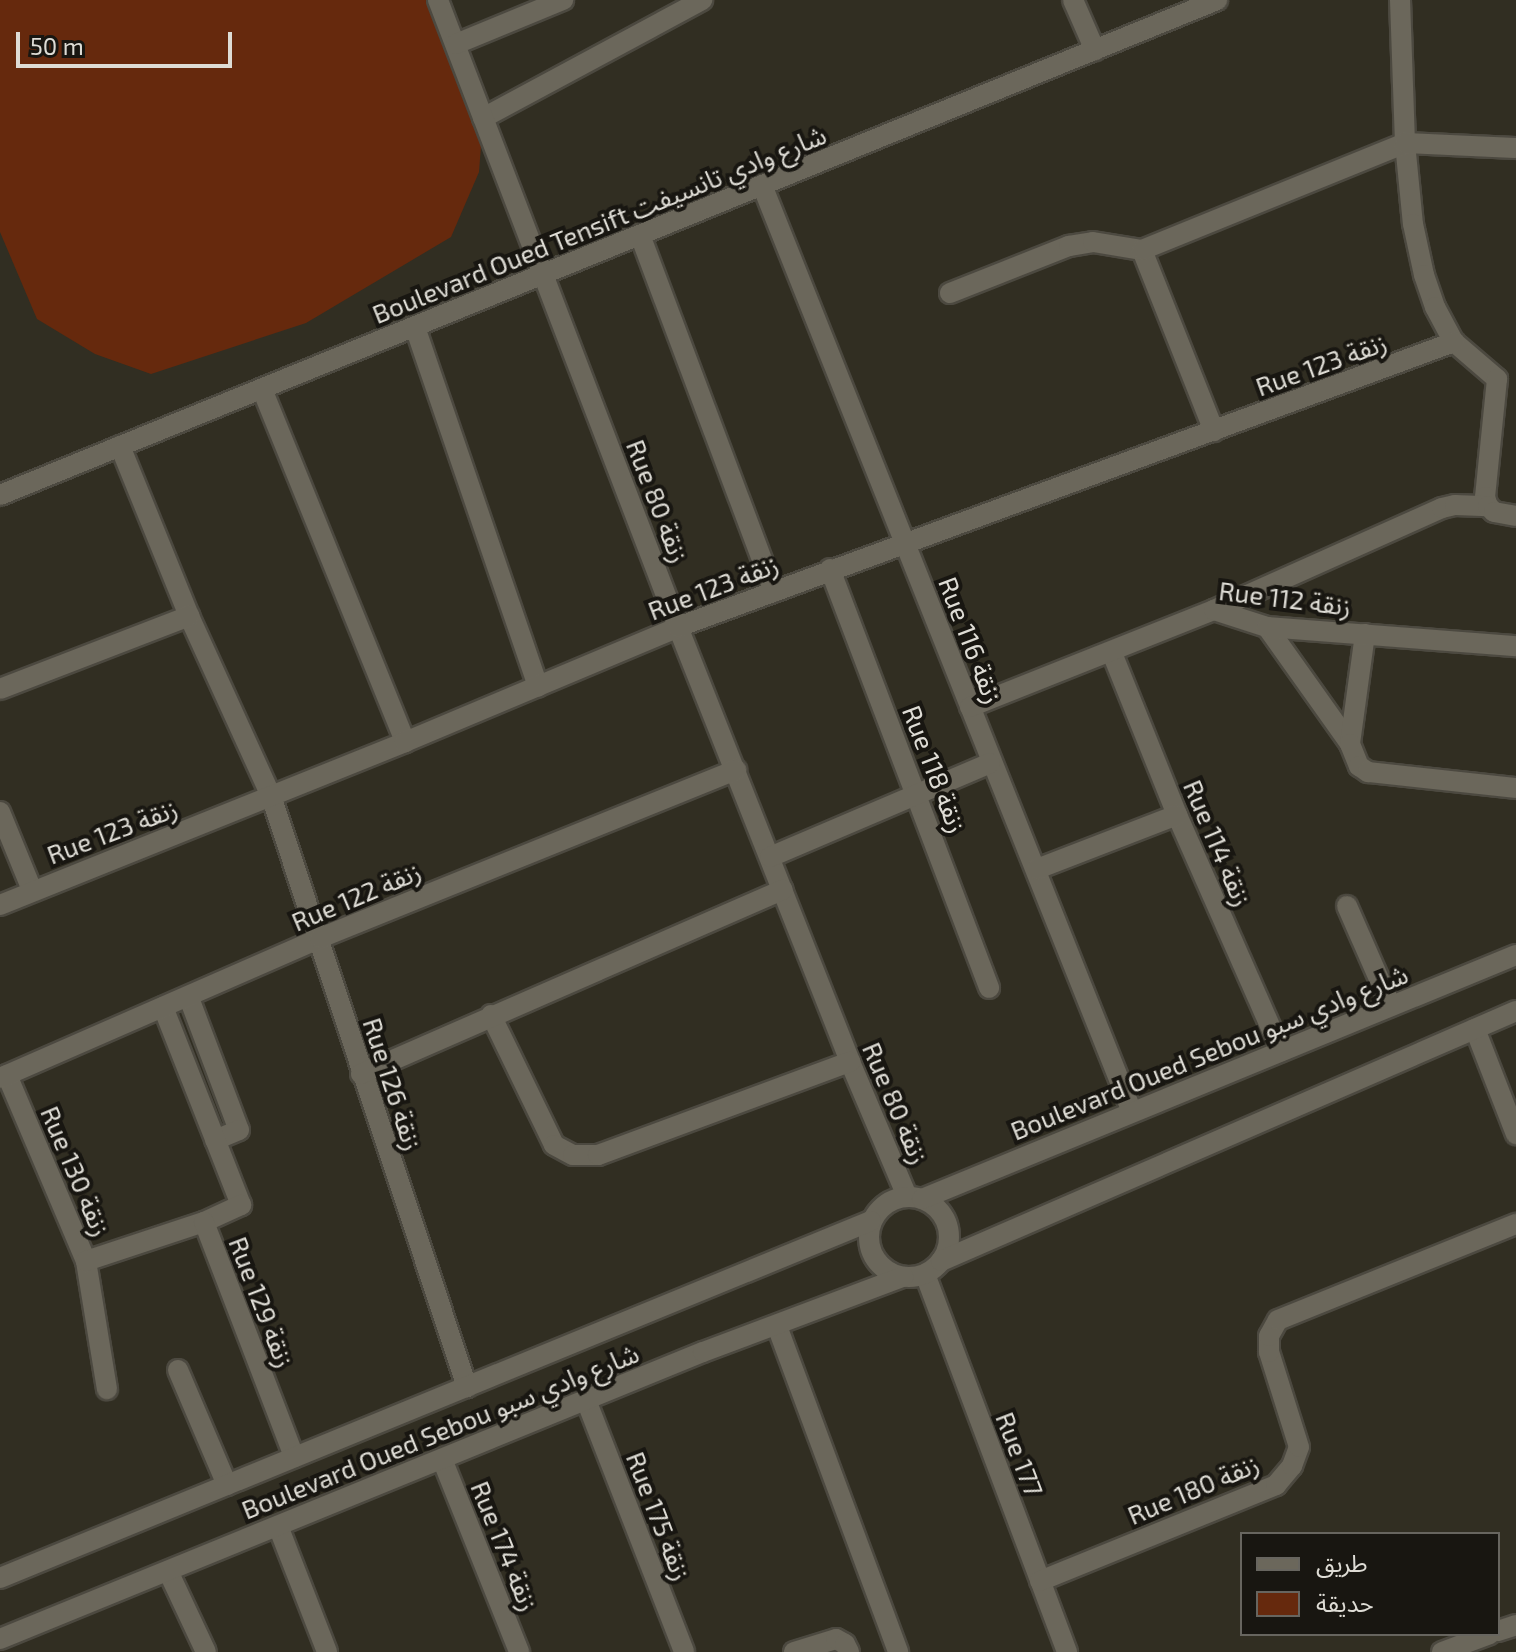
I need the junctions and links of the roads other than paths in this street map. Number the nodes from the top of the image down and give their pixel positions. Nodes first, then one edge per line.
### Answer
1 (438, 0) edge
2 (563, 0) edge
3 (702, 0) edge
4 (1073, 0) edge
5 (1217, 0) edge
6 (1400, 0) edge
7 (456, 44) junction
8 (1095, 50) junction
9 (483, 118) junction
10 (1405, 143) junction
11 (1516, 148) edge
12 (762, 185) junction
13 (640, 235) junction
14 (1142, 250) junction
15 (543, 275) junction
16 (950, 293) dead end
17 (415, 327) junction
18 (1454, 342) junction
19 (1506, 380) edge
20 (262, 389) junction
21 (1214, 431) junction
22 (120, 446) junction
23 (0, 495) edge
24 (1488, 506) junction
25 (1516, 516) edge
26 (906, 543) junction
27 (830, 569) junction
28 (774, 592) junction
29 (1214, 610) junction
30 (189, 616) junction
31 (678, 627) junction
32 (1267, 627) junction
33 (1365, 634) junction
34 (1516, 646) edge
35 (1112, 653) junction
36 (538, 687) junction
37 (0, 689) edge
38 (970, 707) junction
39 (405, 742) junction
40 (1352, 751) junction
41 (990, 763) junction
42 (736, 770) junction
43 (1516, 788) edge
44 (917, 794) junction
45 (271, 796) junction
46 (0, 812) edge
47 (1177, 815) junction
48 (770, 857) junction
49 (1037, 869) junction
50 (32, 890) junction
51 (783, 890) junction
52 (0, 905) edge
53 (1347, 906) dead end
54 (320, 938) junction
55 (1516, 955) edge
56 (989, 988) dead end
57 (189, 998) junction
58 (1391, 1006) junction
59 (163, 1007) junction
60 (1516, 1011) edge
61 (491, 1015) junction
62 (1475, 1029) junction
63 (1281, 1051) junction
64 (850, 1062) junction
65 (361, 1074) junction
66 (3, 1077) edge
67 (1132, 1112) junction
68 (1516, 1134) edge
69 (215, 1140) junction
70 (914, 1197) junction
71 (871, 1221) junction
72 (204, 1222) junction
73 (1516, 1224) edge
74 (86, 1261) junction
75 (933, 1268) junction
76 (903, 1277) junction
77 (777, 1326) junction
78 (178, 1370) dead end
79 (467, 1387) junction
80 (107, 1389) dead end
81 (586, 1400) junction
82 (294, 1457) junction
83 (442, 1459) junction
84 (227, 1485) junction
85 (278, 1526) junction
86 (168, 1571) junction
87 (0, 1578) edge
88 (1040, 1581) junction
89 (1485, 1636) edge
90 (3, 1640) edge
91 (847, 1648) edge
92 (206, 1652) edge
93 (327, 1652) edge
94 (519, 1652) edge
95 (684, 1652) edge
96 (794, 1652) edge
97 (898, 1652) edge
98 (1067, 1652) edge
99 (1442, 1652) edge

1 - 7 street, Rue 80 زنقة
2 - 7 street
3 - 9 street
4 - 8 street
5 - 8 street, Boulevard Oued Tensift شارع وادي تانسيفت
6 - 10 street
7 - 9 street, Rue 80 زنقة
8 - 12 street, Boulevard Oued Tensift شارع وادي تانسيفت
9 - 15 street, Rue 80 زنقة
10 - 11 street
10 - 14 street
10 - 18 street
12 - 13 street, Boulevard Oued Tensift شارع وادي تانسيفت
12 - 26 street, Rue 116 زنقة
13 - 15 street, Boulevard Oued Tensift شارع وادي تانسيفت
13 - 28 street
14 - 16 street
14 - 21 street
15 - 17 street, Boulevard Oued Tensift شارع وادي تانسيفت
15 - 31 street, Rue 80 زنقة
17 - 20 street, Boulevard Oued Tensift شارع وادي تانسيفت
17 - 36 street
18 - 19 street
18 - 21 street, Rue 123 زنقة
19 - 24 street
20 - 22 street, Boulevard Oued Tensift شارع وادي تانسيفت
20 - 39 street
21 - 26 street, Rue 123 زنقة
22 - 23 street, Boulevard Oued Tensift شارع وادي تانسيفت
22 - 30 street, Rue 126 زنقة
24 - 25 street
24 - 29 street
26 - 27 street, Rue 123 زنقة
26 - 38 street, Rue 116 زنقة
27 - 28 street, Rue 123 زنقة
27 - 44 street, Rue 118 زنقة
28 - 31 street, Rue 123 زنقة
29 - 32 street, Rue 112 زنقة
29 - 35 street, Rue 112 زنقة
30 - 37 street
30 - 45 street, Rue 126 زنقة
31 - 36 street, Rue 123 زنقة
31 - 42 street, Rue 80 زنقة
32 - 33 street, Rue 112 زنقة
32 - 40 street
33 - 34 street, Rue 112 زنقة
33 - 40 street
35 - 38 street, Rue 112 زنقة
35 - 47 street, Rue 114 زنقة
36 - 39 street, Rue 123 زنقة
38 - 41 street, Rue 116 زنقة
39 - 45 street, Rue 123 زنقة
40 - 43 street
41 - 44 street
41 - 49 street, Rue 116 زنقة
42 - 48 street, Rue 80 زنقة
42 - 54 street, Rue 122 زنقة
44 - 48 street
44 - 56 street, Rue 118 زنقة
45 - 50 street, Rue 123 زنقة
45 - 54 street, Rue 126 زنقة
46 - 50 street
47 - 49 street
47 - 63 street, Rue 114 زنقة
48 - 51 street, Rue 80 زنقة
49 - 67 street, Rue 116 زنقة
50 - 52 street, Rue 123 زنقة
51 - 61 street
51 - 64 street, Rue 80 زنقة
53 - 58 street
54 - 57 street, Rue 122 زنقة
54 - 65 street, Rue 126 زنقة
55 - 58 street, Boulevard Oued Sebou شارع وادي سبو
57 - 59 street, Rue 122 زنقة
57 - 69 street
58 - 63 street, Boulevard Oued Sebou شارع وادي سبو
59 - 66 street, Rue 122 زنقة
59 - 69 street, Rue 129 زنقة
60 - 62 street
61 - 64 street
61 - 65 street
62 - 68 street
62 - 75 street
63 - 67 street, Boulevard Oued Sebou شارع وادي سبو
64 - 70 street, Rue 80 زنقة
65 - 79 street, Rue 126 زنقة
66 - 74 street, Rue 130 زنقة
67 - 70 street, Boulevard Oued Sebou شارع وادي سبو
69 - 72 street, Rue 129 زنقة
70 - 71 street
70 - 75 street
71 - 76 street
71 - 79 street, Boulevard Oued Sebou شارع وادي سبو
72 - 74 street, Rue 130 زنقة
72 - 82 street, Rue 129 زنقة
73 - 88 street, Rue 180 زنقة
74 - 80 street
75 - 76 street
75 - 88 street, Rue 177
76 - 77 street, Boulevard Oued Sebou شارع وادي سبو
77 - 81 street, Boulevard Oued Sebou شارع وادي سبو
77 - 97 street
78 - 84 street
79 - 82 street, Boulevard Oued Sebou شارع وادي سبو
81 - 83 street, Boulevard Oued Sebou شارع وادي سبو
81 - 95 street, Rue 175 زنقة
82 - 84 street, Boulevard Oued Sebou شارع وادي سبو
83 - 85 street, Boulevard Oued Sebou شارع وادي سبو
83 - 94 street, Rue 174 زنقة
84 - 87 street, Boulevard Oued Sebou شارع وادي سبو
85 - 86 street, Boulevard Oued Sebou شارع وادي سبو
85 - 93 street
86 - 90 street, Boulevard Oued Sebou شارع وادي سبو
86 - 92 street
88 - 98 street, Rue 177
89 - 99 street
91 - 96 street

